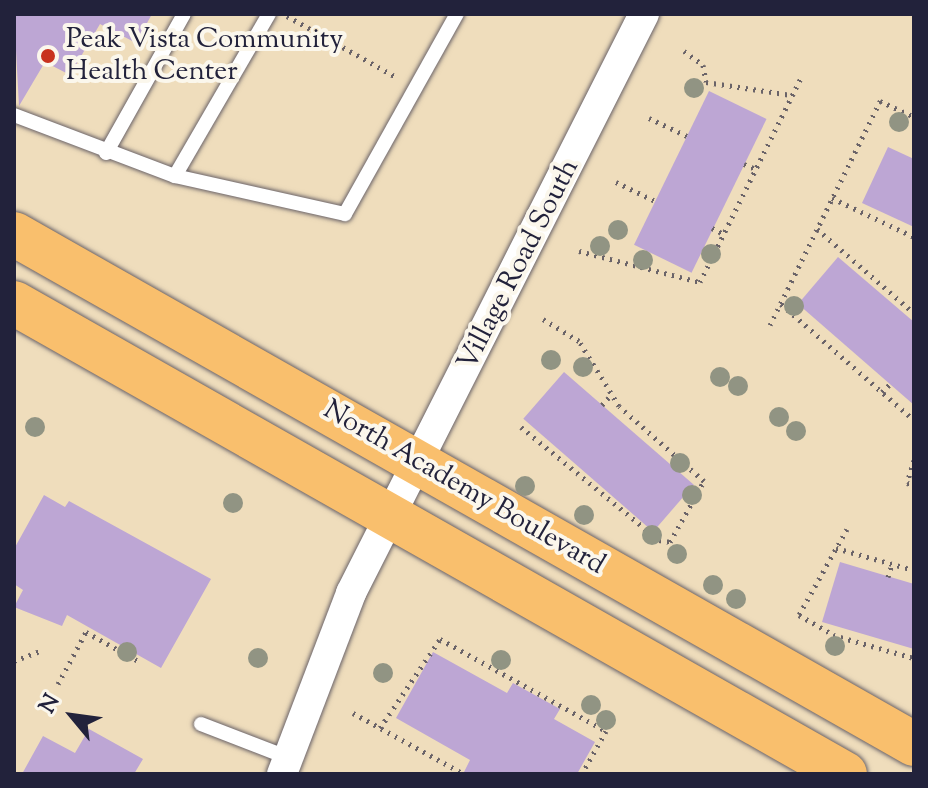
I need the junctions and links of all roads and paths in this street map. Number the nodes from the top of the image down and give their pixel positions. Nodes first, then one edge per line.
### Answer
1 (184, 14) edge
2 (269, 14) edge
3 (283, 14) edge
4 (457, 14) edge
5 (644, 14) edge
6 (684, 51) dead end
7 (802, 76) dead end
8 (398, 78) dead end
9 (792, 95) junction
10 (14, 115) edge
11 (914, 117) edge
12 (649, 118) dead end
13 (687, 136) dead end
14 (106, 153) junction
15 (744, 164) dead end
16 (756, 169) junction
17 (175, 176) junction
18 (616, 182) dead end
19 (832, 198) junction
20 (655, 201) dead end
21 (906, 224) dead end
22 (712, 228) dead end
23 (817, 229) junction
24 (903, 231) junction
25 (14, 234) edge
26 (724, 234) junction
27 (914, 237) edge
28 (579, 251) dead end
29 (14, 303) edge
30 (781, 304) junction
31 (914, 313) edge
32 (543, 319) dead end
33 (770, 325) dead end
34 (835, 337) dead end
35 (828, 345) junction
36 (890, 384) dead end
37 (882, 392) junction
38 (611, 395) junction
39 (602, 405) dead end
40 (914, 420) edge
41 (521, 427) dead end
42 (663, 445) junction
43 (561, 452) dead end
44 (657, 452) dead end
45 (556, 458) junction
46 (914, 460) edge
47 (419, 462) junction
48 (914, 485) edge
49 (615, 499) dead end
50 (610, 505) junction
51 (392, 515) junction
52 (847, 529) dead end
53 (836, 548) junction
54 (892, 564) junction
55 (914, 570) edge
56 (888, 577) dead end
57 (871, 636) dead end
58 (869, 645) junction
59 (43, 650) dead end
60 (914, 658) edge
61 (14, 661) edge
62 (138, 661) dead end
63 (58, 684) dead end
64 (353, 713) dead end
65 (201, 724) dead end
66 (380, 728) junction
67 (914, 744) edge
68 (286, 766) edge
69 (464, 774) edge
70 (582, 774) edge
71 (845, 774) edge

1 - 14 lane
2 - 17 lane
3 - 8 path
4 - 17 lane
5 - 47 street, Village Road South
6 - 9 path
7 - 9 path
9 - 16 path
10 - 14 lane
11 - 19 path
12 - 13 path
14 - 17 lane
15 - 16 path
16 - 26 path
18 - 20 path
19 - 23 path
19 - 24 path
21 - 24 path
22 - 26 path
23 - 30 path
23 - 31 path
24 - 27 path
25 - 47 highway, North Academy Boulevard
26 - 28 path
29 - 51 highway, North Academy Boulevard
30 - 33 path
30 - 35 path
32 - 38 path
34 - 35 path
35 - 37 path
36 - 37 path
37 - 40 path
38 - 39 path
38 - 42 path
41 - 45 path
42 - 44 path
42 - 50 path
43 - 45 path
45 - 50 path
46 - 48 path
47 - 51 street, Village Road South
47 - 67 highway, North Academy Boulevard
49 - 50 path
51 - 68 street, Village Road South
51 - 71 highway, North Academy Boulevard
52 - 53 path
53 - 54 path
53 - 58 path
54 - 55 path
54 - 56 path
57 - 58 path
58 - 60 path
59 - 61 path
62 - 63 path
64 - 66 path
65 - 68 lane
66 - 69 path
66 - 70 path

